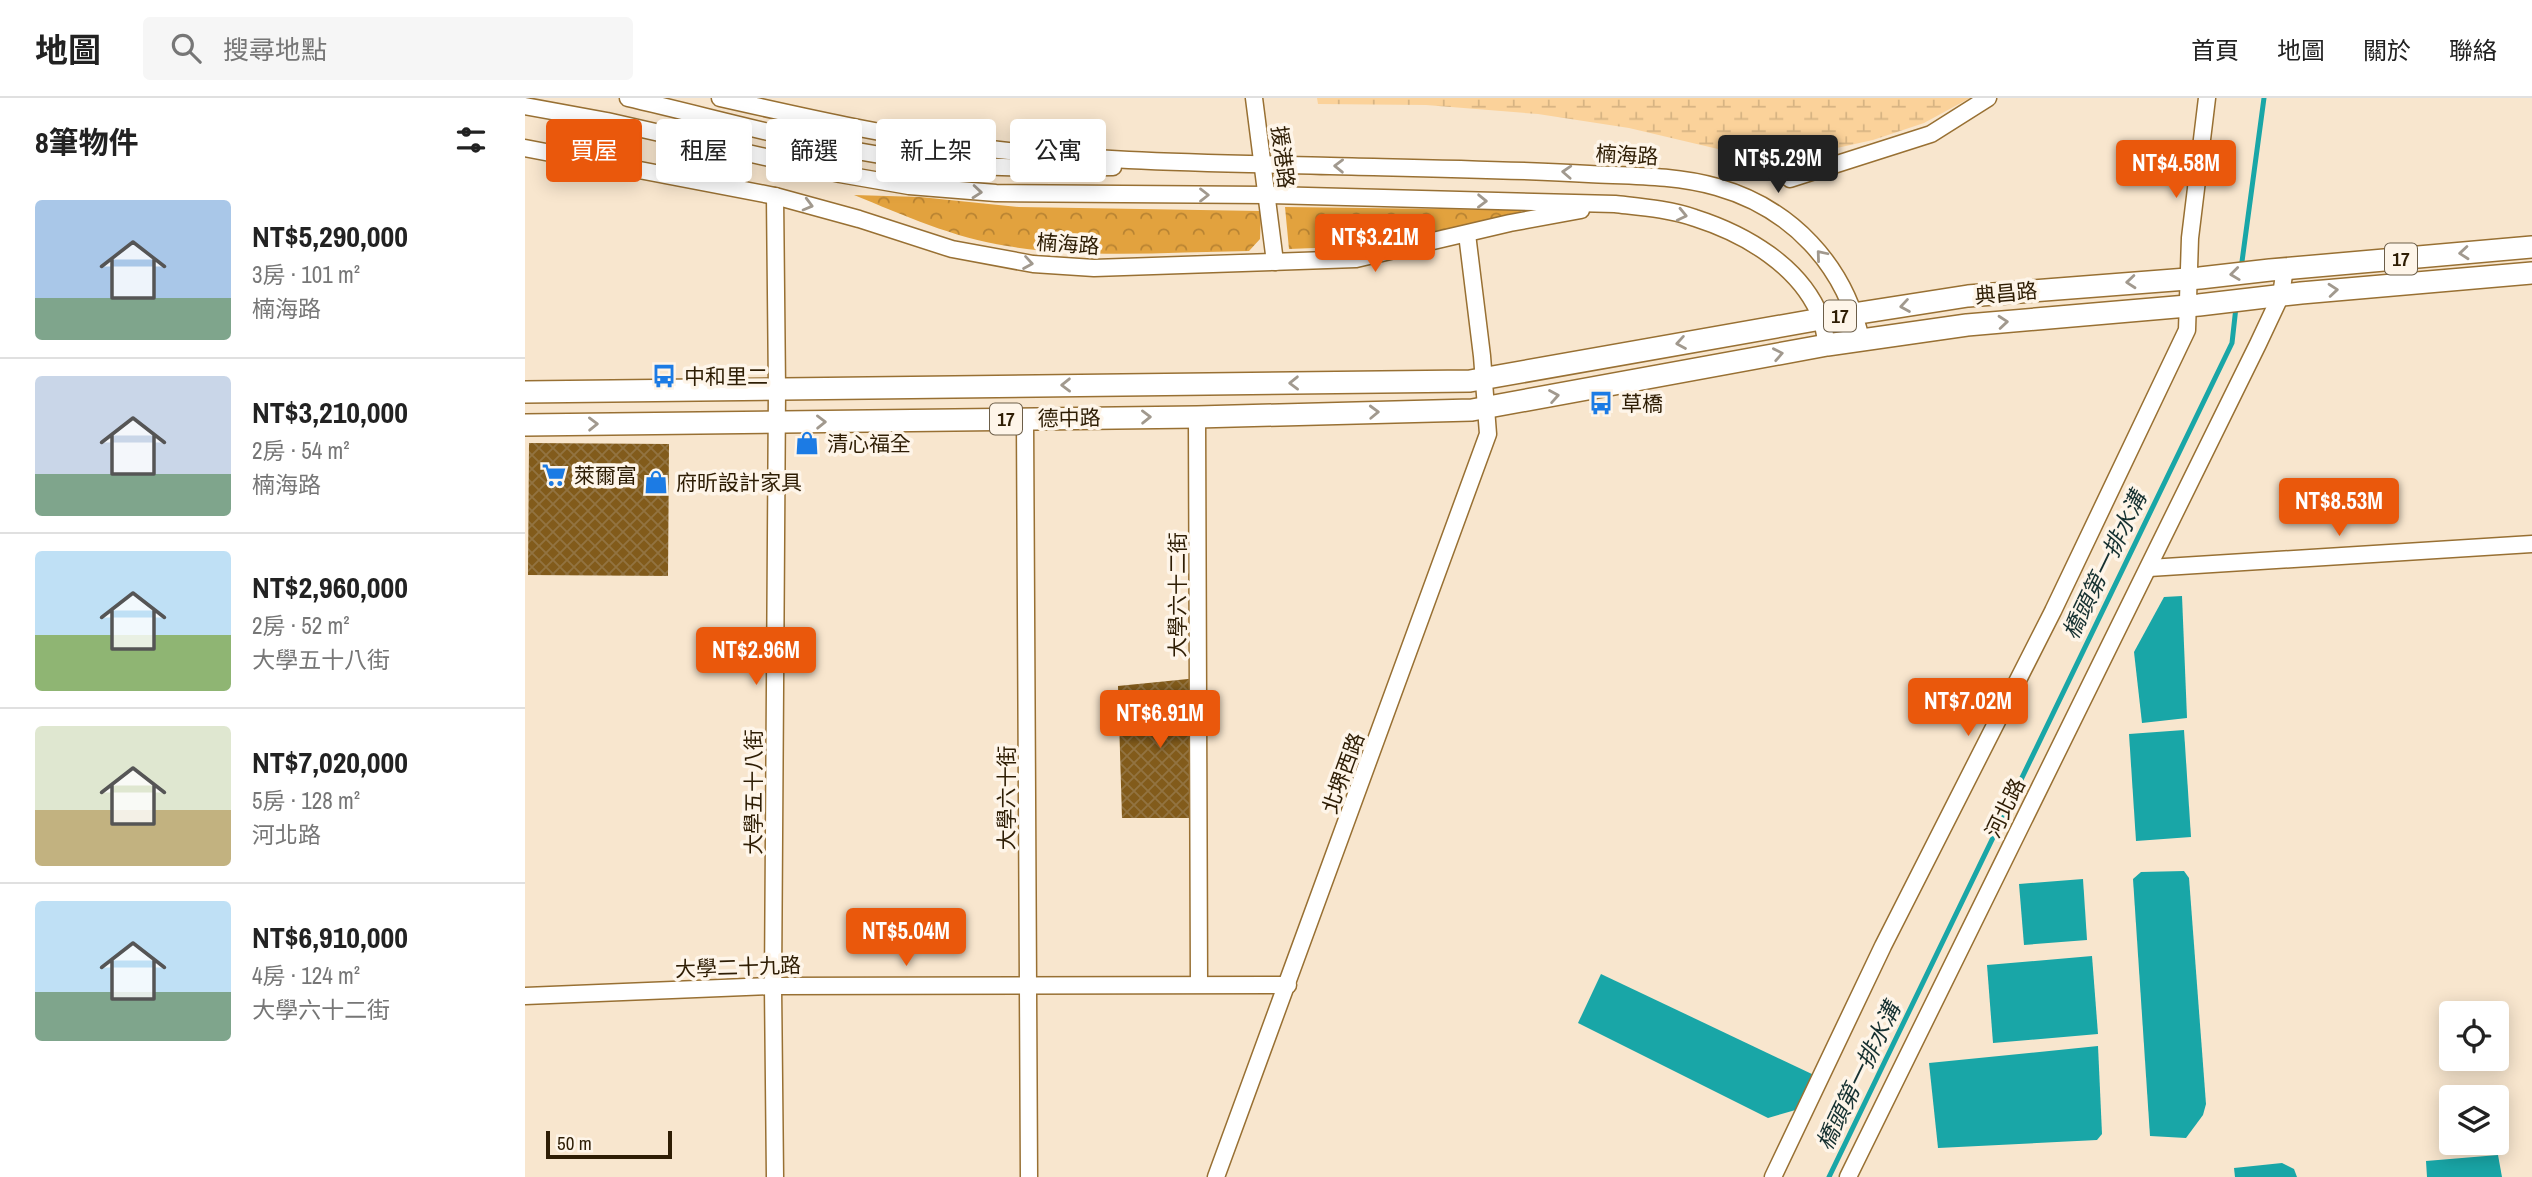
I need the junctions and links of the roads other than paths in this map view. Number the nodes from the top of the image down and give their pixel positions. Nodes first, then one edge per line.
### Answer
1 (628, 98) edge
2 (720, 98) edge
3 (1254, 98) edge
4 (1988, 98) edge
5 (2207, 98) edge
6 (525, 106) edge
7 (525, 148) edge
8 (1228, 164) junction
9 (1263, 164) junction
10 (1790, 179) dead end
11 (1267, 195) junction
12 (775, 196) junction
13 (1615, 204) junction
14 (1467, 233) junction
15 (2532, 247) edge
16 (1275, 262) junction
17 (2277, 269) junction
18 (2532, 273) edge
19 (2194, 279) junction
20 (2273, 296) junction
21 (2194, 305) junction
22 (1855, 314) junction
23 (1821, 318) junction
24 (1861, 340) junction
25 (1828, 345) junction
26 (1484, 379) junction
27 (777, 389) junction
28 (525, 392) edge
29 (1487, 408) junction
30 (1197, 417) junction
31 (1025, 419) junction
32 (776, 422) junction
33 (525, 425) edge
34 (2532, 544) edge
35 (2149, 568) junction
36 (1199, 984) junction
37 (1288, 985) junction
38 (773, 986) junction
39 (1028, 986) junction
40 (525, 996) edge
41 (775, 1177) edge
42 (1029, 1177) edge
43 (1216, 1177) edge
44 (1773, 1177) edge
45 (1848, 1177) edge

1 - 8 street, 楠海路
2 - 8 street, 楠海路
3 - 9 street, 援港路
4 - 10 street
5 - 19 street
6 -> 11 street, 楠海路
7 - 12 street, 楠海路
8 - 9 street, 楠海路
9 - 11 street, 援港路
22 -> 9 street, 楠海路
11 -> 13 street, 楠海路
11 - 16 street, 援港路
12 -> 16 street, 楠海路
12 - 27 street, 大學五十八街
13 - 14 street, 楠海路
13 -> 23 street, 楠海路
14 - 16 street, 楠海路
14 - 26 street, 北堺西路
15 -> 17 main road, 典昌路 / 17
17 -> 19 main road, 典昌路 / 17
17 - 20 street, 河北路
20 -> 18 main road, 典昌路 / 17
19 - 21 street
19 -> 22 main road, 典昌路 / 17
20 - 21 main road, 典昌路 / 17
20 - 35 street, 河北路
24 -> 21 main road, 典昌路 / 17
21 - 44 street
22 - 23 main road, 典昌路 / 17
22 - 24 street, 楠海路
23 - 25 street, 楠海路
23 -> 26 main road, 典昌路 / 17
24 - 25 main road, 典昌路 / 17
29 -> 25 main road, 典昌路 / 17
26 -> 27 main road, 德中路 / 17
26 - 29 street, 北堺西路
27 - 28 main road, 德中路 / 17
27 - 32 street, 大學五十八街
30 -> 29 main road, 德中路 / 17
29 - 37 street, 北堺西路
31 -> 30 main road, 德中路 / 17
30 - 36 street, 大學六十二街
32 -> 31 main road, 德中路 / 17
31 - 39 street, 大學六十街
33 -> 32 main road, 德中路 / 17
32 - 38 street, 大學五十八街
34 - 35 street
35 - 45 street, 河北路
36 - 37 street, 大學二十九路
36 - 39 street, 大學二十九路
37 - 43 street, 北堺西路
38 - 39 street, 大學二十九路
38 - 40 street, 大學二十九路
38 - 41 street, 大學五十八街
39 - 42 street, 大學六十街

